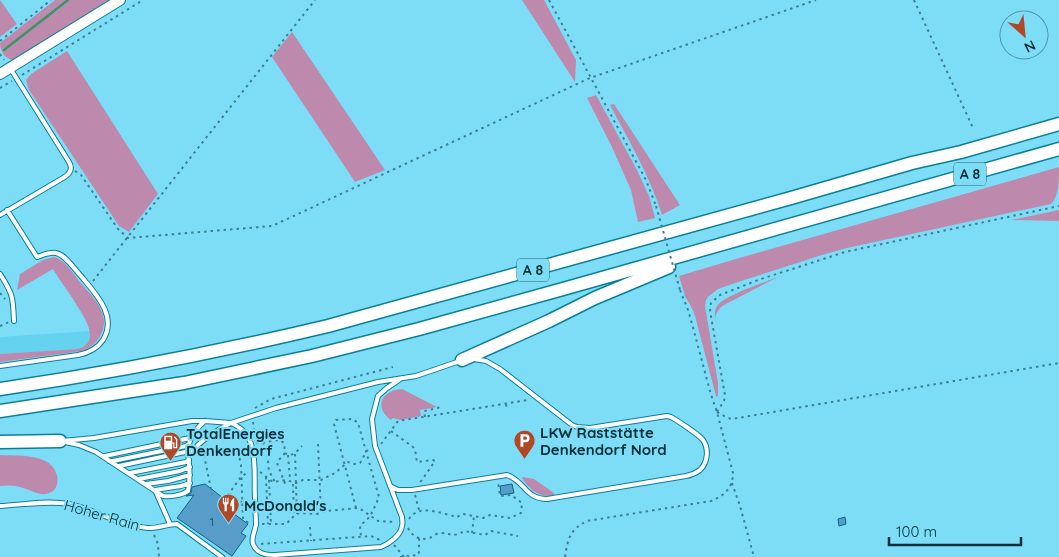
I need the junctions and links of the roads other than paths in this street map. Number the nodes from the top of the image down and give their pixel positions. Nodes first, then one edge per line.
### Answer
1 (120, 0) edge
2 (10, 68) junction
3 (0, 74) edge
4 (1059, 124) edge
5 (1059, 149) edge
6 (7, 210) junction
7 (0, 214) edge
8 (727, 243) junction
9 (0, 274) edge
10 (14, 320) road end
11 (462, 360) junction
12 (0, 366) edge
13 (401, 379) junction
14 (0, 389) edge
15 (0, 411) edge
16 (205, 421) junction
17 (231, 423) junction
18 (191, 438) junction
19 (60, 441) junction
20 (0, 442) edge
21 (188, 444) junction
22 (188, 451) junction
23 (102, 456) junction
24 (189, 459) junction
25 (109, 460) junction
26 (117, 465) junction
27 (190, 468) junction
28 (128, 472) junction
29 (190, 475) junction
30 (137, 478) junction
31 (190, 483) junction
32 (146, 484) junction
33 (390, 486) junction
34 (155, 490) junction
35 (0, 506) edge
36 (170, 524) junction
37 (264, 554) junction
38 (222, 557) edge
39 (259, 557) edge

1 - 2 main road
2 - 3 main road
2 - 6 lane
4 - 14 highway, A 8
5 - 8 highway, A 8
6 - 7 lane
6 - 12 lane
8 - 11 highway
8 - 15 highway, A 8
9 - 10 lane
11 - 13 lane
11 - 33 lane
13 - 17 lane
13 - 33 lane
16 - 17 lane
16 - 18 lane
16 - 19 lane
17 - 24 lane
17 - 37 lane
18 - 21 lane
18 - 23 lane
19 - 20 highway
19 - 23 lane
21 - 22 lane
21 - 25 lane
22 - 24 lane
22 - 26 lane
23 - 25 lane
24 - 27 lane
24 - 28 lane
25 - 26 lane
26 - 28 lane
27 - 29 lane
27 - 30 lane
28 - 30 lane
29 - 31 lane
29 - 32 lane
30 - 32 lane
31 - 34 lane
31 - 34 lane
32 - 34 lane
33 - 37 lane
34 - 36 lane
35 - 36 lane, Hoher Rain
36 - 38 lane
37 - 39 lane

